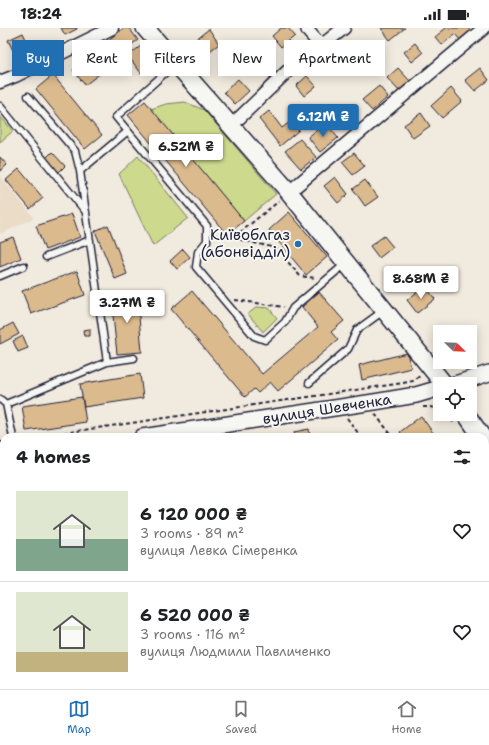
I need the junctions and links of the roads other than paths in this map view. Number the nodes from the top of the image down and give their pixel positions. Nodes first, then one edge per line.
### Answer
1 (112, 28) edge
2 (145, 28) edge
3 (307, 28) edge
4 (344, 28) edge
5 (484, 28) edge
6 (156, 40) edge
7 (316, 40) edge
8 (329, 40) edge
9 (284, 75) edge
10 (162, 76) edge
11 (187, 76) edge
12 (0, 82) edge
13 (28, 96) dead end
14 (0, 106) edge
15 (231, 126) junction
16 (128, 131) junction
17 (80, 171) junction
18 (289, 192) junction
19 (86, 212) junction
20 (90, 240) junction
21 (46, 257) dead end
22 (346, 263) junction
23 (24, 266) dead end
24 (0, 276) edge
25 (385, 311) junction
26 (134, 358) dead end
27 (107, 362) junction
28 (489, 373) edge
29 (438, 377) edge
30 (477, 377) edge
31 (309, 382) dead end
32 (433, 390) edge
33 (0, 399) edge
34 (6, 404) junction
35 (471, 421) edge
36 (12, 433) edge
37 (198, 433) edge
38 (479, 433) edge

1 - 12 street
2 - 6 main road
3 - 7 street
4 - 8 street
5 - 18 street
9 - 15 street
10 - 16 lane
11 - 15 main road
13 - 17 lane
14 - 19 lane
15 - 18 main road
16 - 17 lane
16 - 22 lane
17 - 19 lane
18 - 22 main road
19 - 20 lane
20 - 21 lane
20 - 27 lane
22 - 25 main road
23 - 24 lane
25 - 29 main road
25 - 31 lane
26 - 27 lane
27 - 34 lane
28 - 30 street
32 - 37 street, вулиця Шевченка
33 - 34 lane
34 - 36 lane
35 - 38 main road

